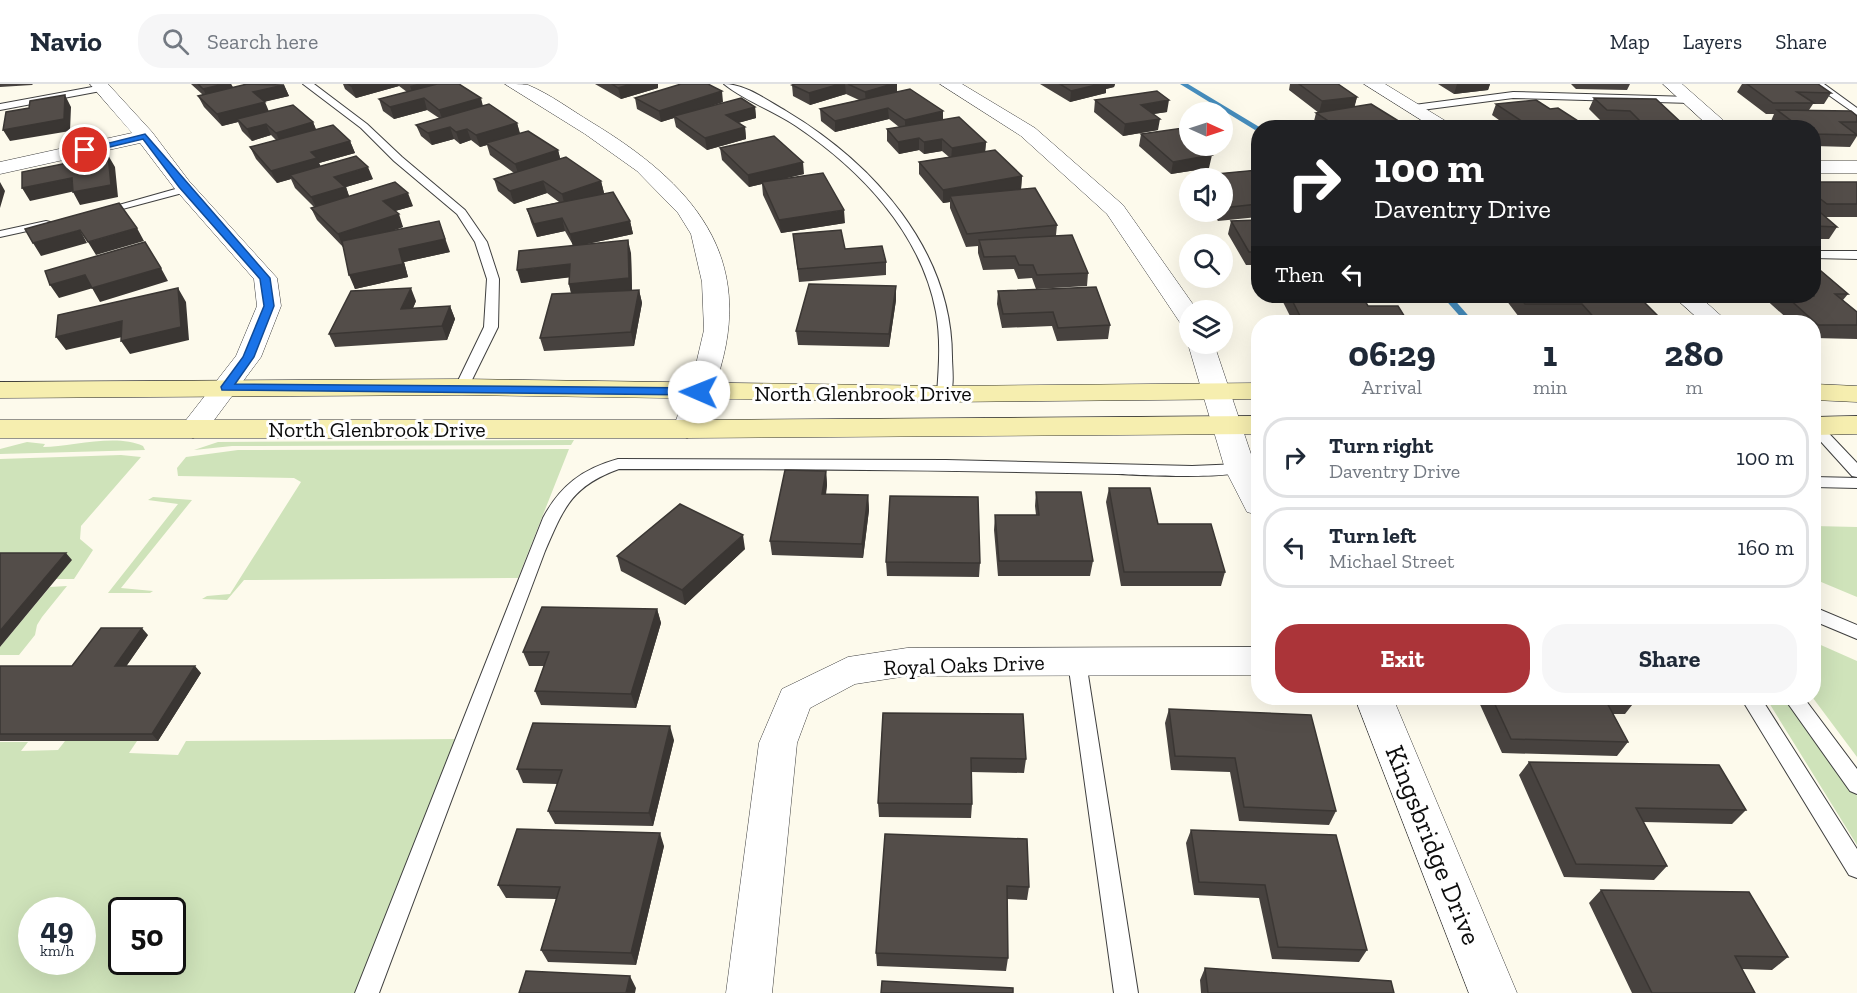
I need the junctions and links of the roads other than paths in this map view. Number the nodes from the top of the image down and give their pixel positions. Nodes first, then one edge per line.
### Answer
1 (308, 84) edge
2 (514, 84) edge
3 (729, 84) edge
4 (949, 84) edge
5 (1373, 84) edge
6 (1523, 84) edge
7 (1672, 84) edge
8 (1818, 84) edge
9 (101, 86) edge
10 (1537, 96) junction
11 (1691, 100) junction
12 (0, 107) edge
13 (1414, 108) junction
14 (1857, 112) edge
15 (1434, 120) edge
16 (1714, 120) edge
17 (145, 136) junction
18 (1821, 167) edge
19 (1857, 167) edge
20 (0, 168) edge
21 (186, 189) junction
22 (93, 214) edge
23 (62, 221) edge
24 (0, 234) edge
25 (1821, 255) edge
26 (1857, 255) edge
27 (1179, 303) edge
28 (1693, 303) edge
29 (1708, 315) edge
30 (1204, 354) edge
31 (226, 387) junction
32 (462, 387) junction
33 (0, 390) edge
34 (1216, 391) junction
35 (1251, 391) edge
36 (699, 392) junction
37 (1821, 392) edge
38 (944, 394) junction
39 (1857, 394) edge
40 (1227, 425) junction
41 (1251, 425) edge
42 (1857, 425) edge
43 (1821, 426) edge
44 (193, 429) junction
45 (687, 429) junction
46 (3, 432) edge
47 (1821, 433) edge
48 (1240, 470) junction
49 (1857, 472) edge
50 (1821, 482) edge
51 (1857, 483) edge
52 (1251, 491) edge
53 (1821, 617) edge
54 (1857, 632) edge
55 (1251, 661) edge
56 (1077, 662) junction
57 (1377, 705) edge
58 (1755, 705) edge
59 (1799, 705) edge
60 (1857, 785) edge
61 (1857, 868) edge
62 (367, 993) edge
63 (749, 993) edge
64 (1126, 993) edge
65 (1493, 993) edge

1 - 32 lane
2 - 36 street
3 - 38 lane
4 - 27 street
5 - 13 street
6 - 10 lane
7 - 11 street
8 - 14 lane
9 - 12 lane
9 - 17 street
10 - 11 lane
10 - 13 lane
11 - 16 street
13 - 15 street
17 - 20 street
17 - 21 street
18 - 19 street
21 - 22 lane
21 - 31 street
23 - 24 lane
25 - 26 lane
28 - 29 street
30 - 34 street
31 - 32 main road, North Glenbrook Drive
31 - 33 main road, North Glenbrook Drive
31 - 44 street
32 - 36 main road, North Glenbrook Drive
34 - 35 main road, North Glenbrook Drive
34 - 38 main road, North Glenbrook Drive
34 - 40 street
36 - 38 main road, North Glenbrook Drive
36 - 45 street
37 - 39 main road
40 - 41 main road, North Glenbrook Drive
40 - 45 main road, North Glenbrook Drive
40 - 48 street
42 - 43 main road
44 - 45 main road, North Glenbrook Drive
44 - 46 main road, North Glenbrook Drive
47 - 49 lane
48 - 52 street
48 - 62 lane
50 - 51 lane
53 - 54 lane
55 - 56 street, Royal Oaks Drive
56 - 63 street, Royal Oaks Drive
56 - 64 lane
57 - 65 street, Kingsbridge Drive
58 - 61 lane
59 - 60 lane

